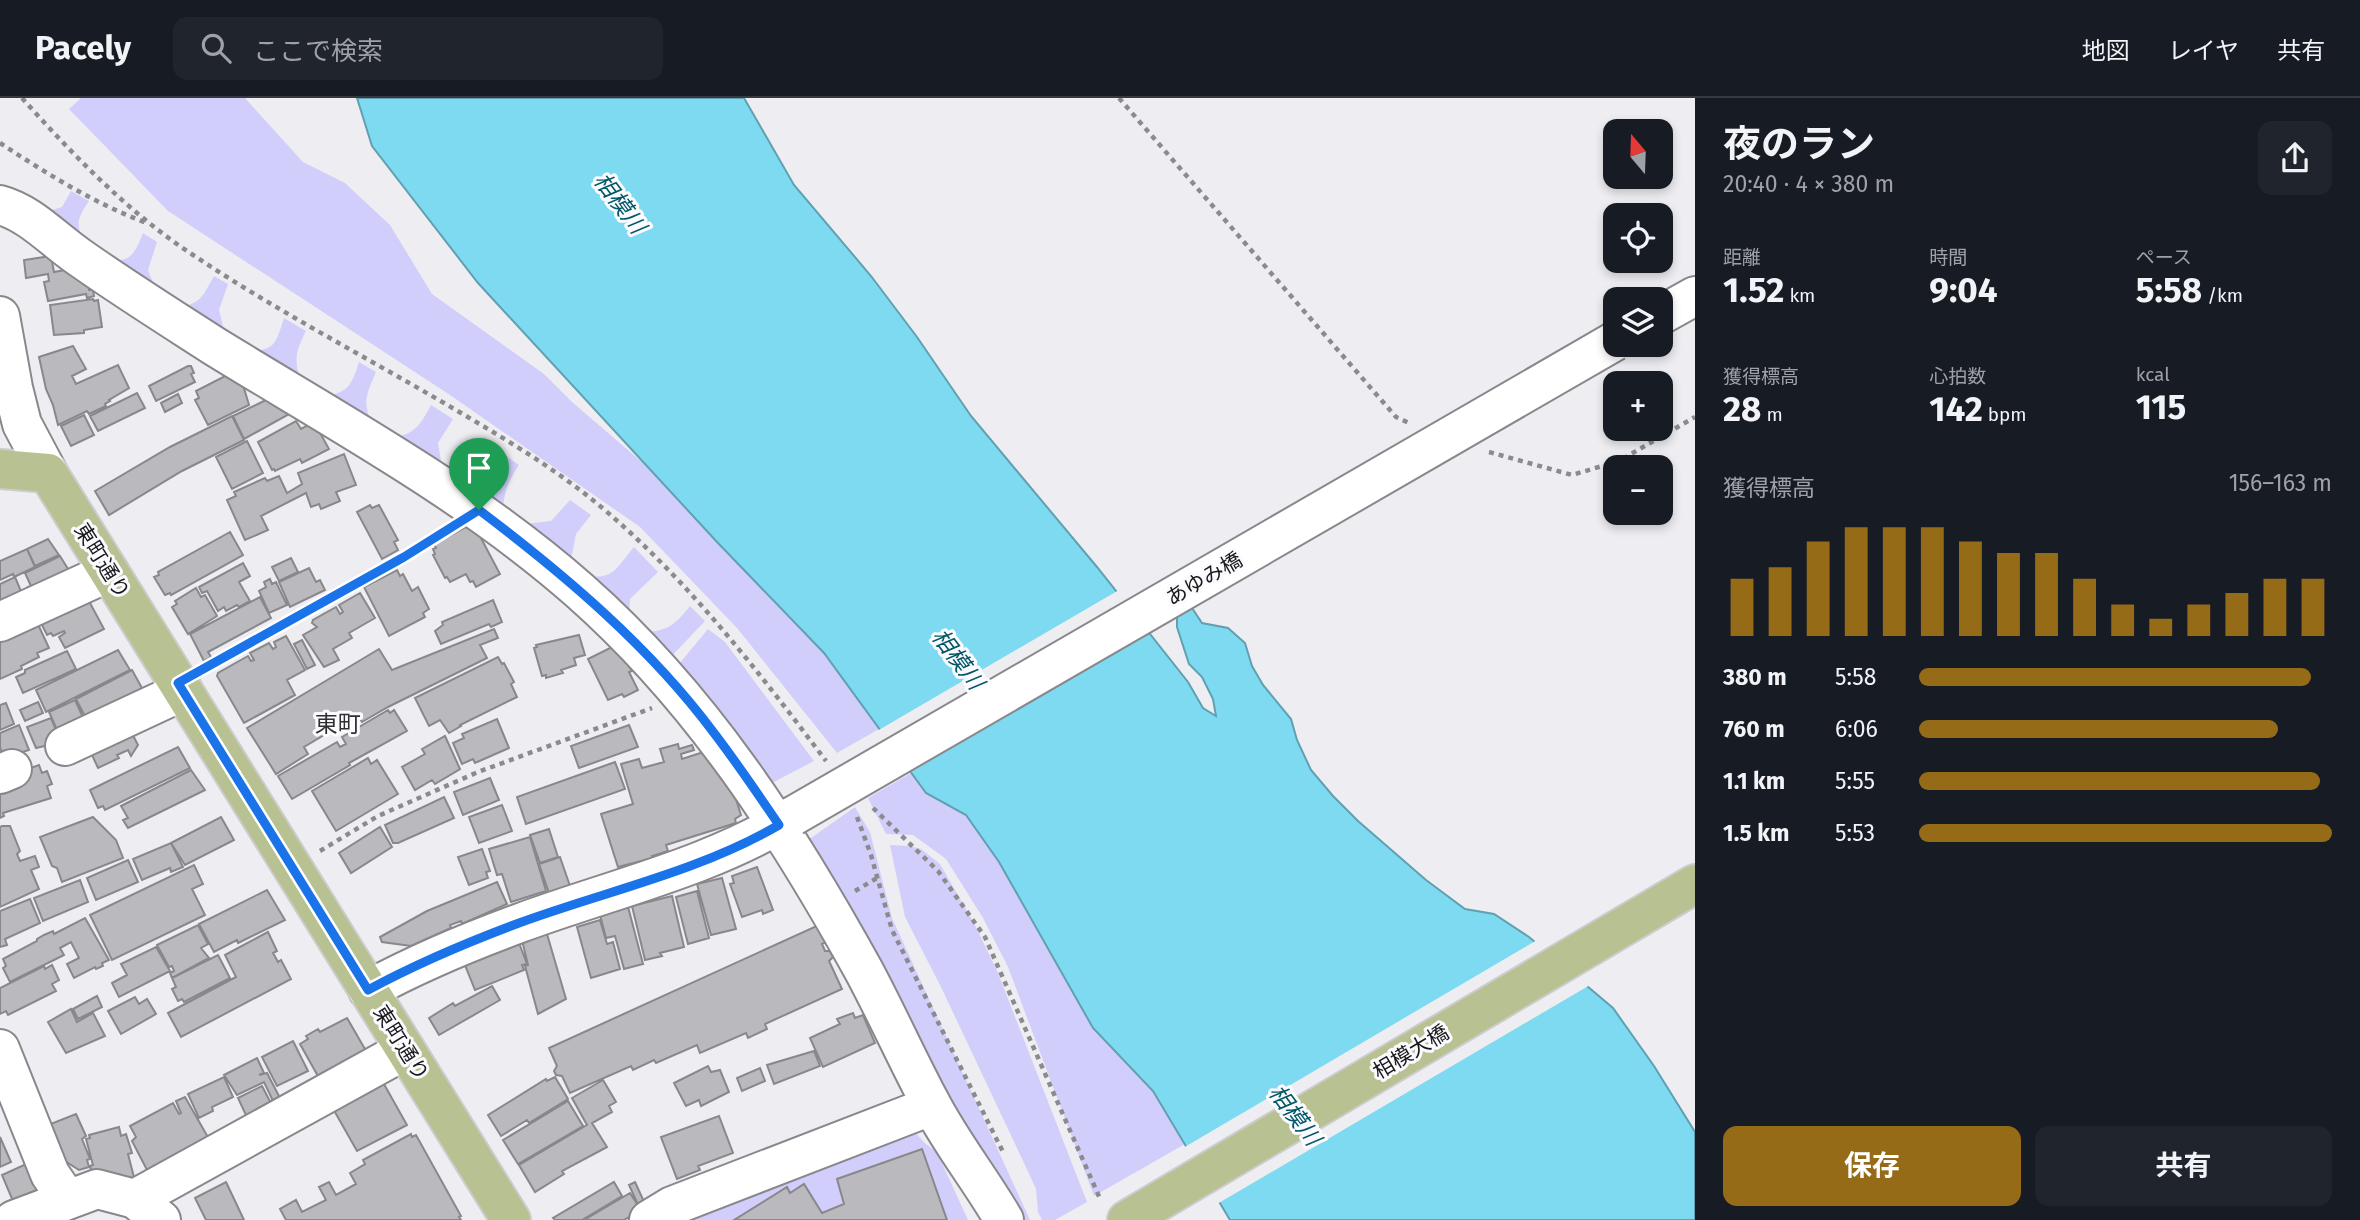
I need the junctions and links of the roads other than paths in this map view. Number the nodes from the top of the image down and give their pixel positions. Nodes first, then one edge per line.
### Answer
1 (0, 205) edge
2 (1695, 296) edge
3 (1673, 308) edge
4 (0, 316) edge
5 (1603, 348) edge
6 (0, 469) edge
7 (48, 473) junction
8 (109, 572) junction
9 (0, 622) edge
10 (181, 687) junction
11 (65, 746) dead end
12 (786, 820) junction
13 (1695, 884) edge
14 (368, 990) junction
15 (0, 1049) edge
16 (405, 1049) junction
17 (931, 1106) junction
18 (67, 1199) junction
19 (148, 1209) edge
20 (1115, 1214) edge
21 (15, 1220) edge
22 (511, 1220) edge
23 (649, 1220) edge
24 (1004, 1220) edge

1 - 12 street
2 - 3 street
4 - 7 street
5 - 12 street, あゆみ橋, bridge
6 - 7 main road
7 - 8 main road, 東町通り
8 - 9 street
8 - 10 main road, 東町通り
10 - 11 street
10 - 14 main road, 東町通り
12 - 14 street, あゆみ橋
12 - 17 street
13 - 20 main road, 相模大橋
14 - 16 main road, 東町通り
15 - 18 street
16 - 19 street
16 - 22 main road, 東町通り
17 - 23 street
17 - 24 street
18 - 19 street
18 - 21 street

